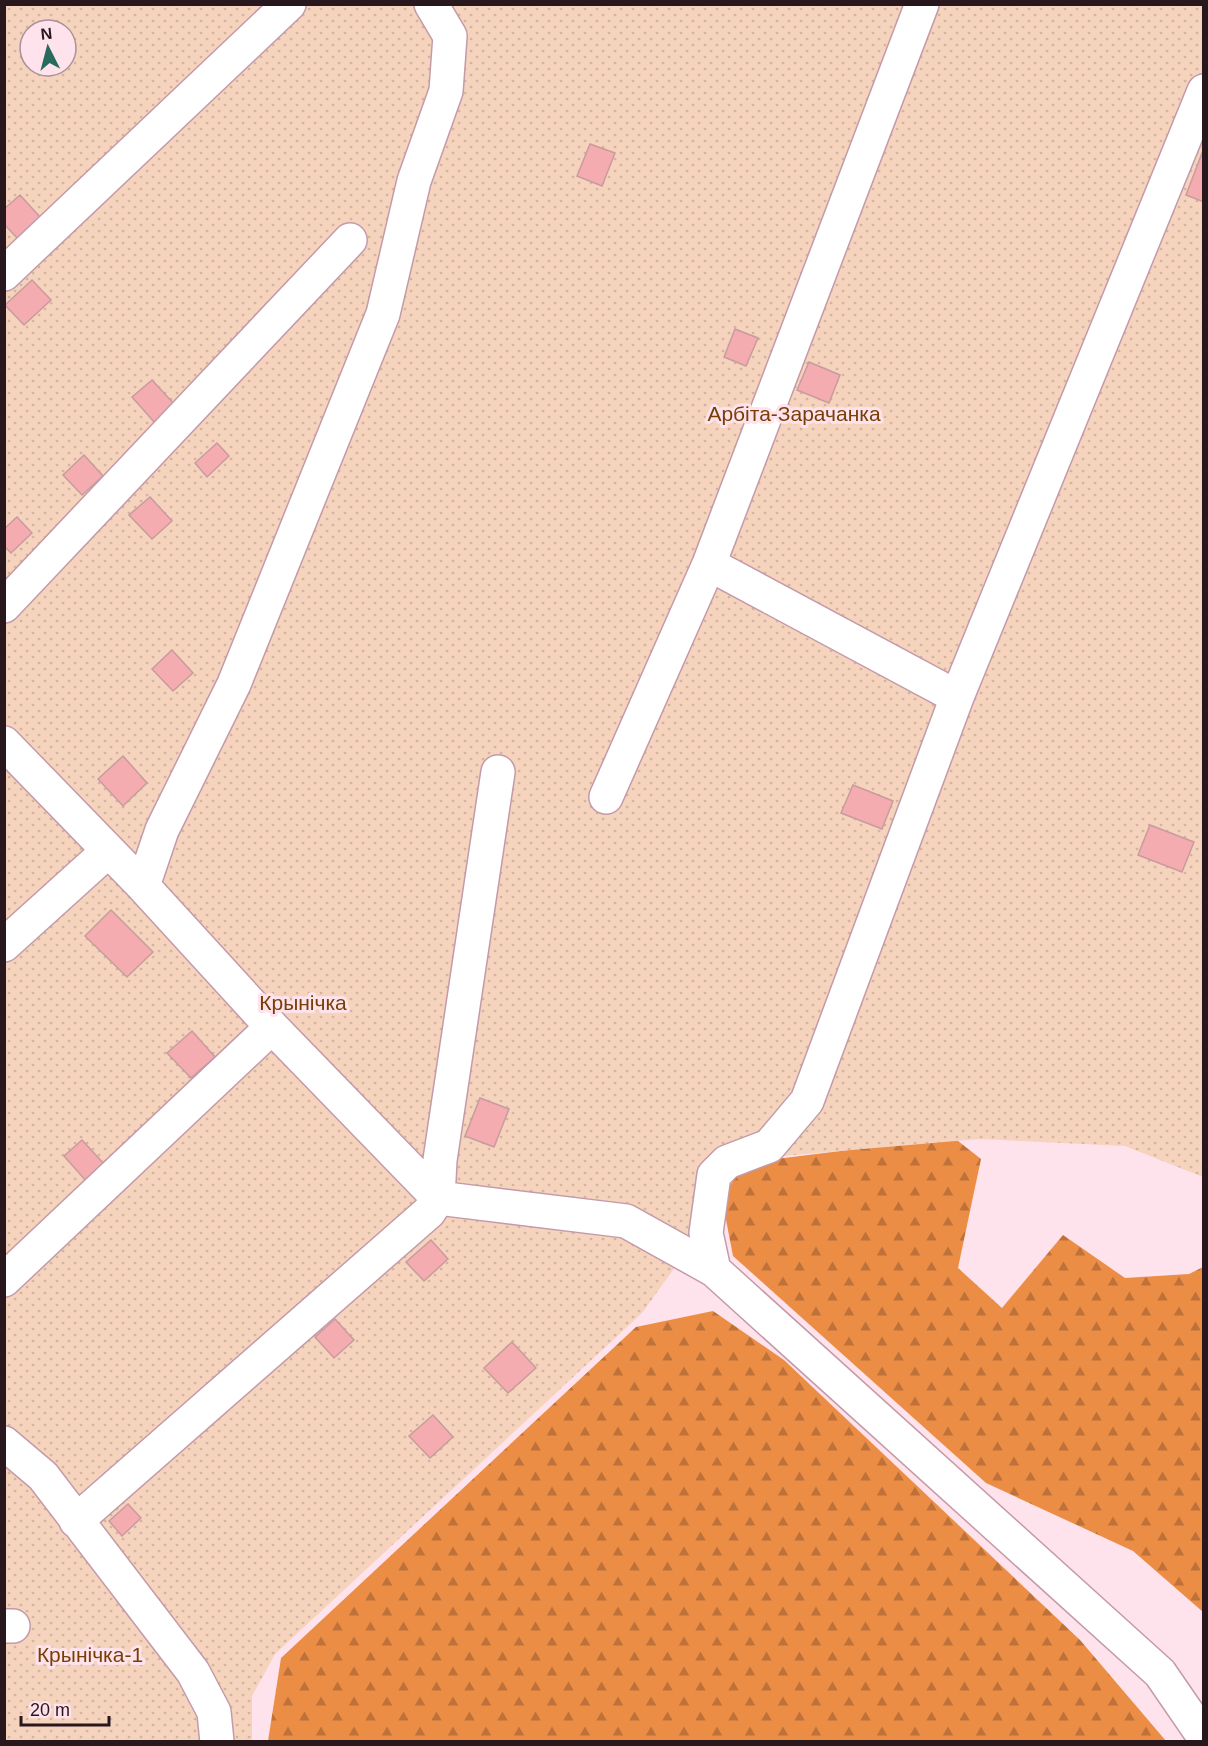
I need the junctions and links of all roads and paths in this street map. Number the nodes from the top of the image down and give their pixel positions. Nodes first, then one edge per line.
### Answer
1 (289, 4) edge
2 (431, 4) edge
3 (922, 4) edge
4 (1203, 91) edge
5 (350, 240) dead end
6 (4, 274) edge
7 (709, 564) junction
8 (4, 606) edge
9 (957, 697) junction
10 (4, 743) edge
11 (498, 772) dead end
12 (606, 797) dead end
13 (108, 850) junction
14 (143, 886) junction
15 (4, 945) edge
16 (272, 1027) junction
17 (438, 1198) junction
18 (714, 1270) junction
19 (4, 1280) edge
20 (4, 1443) edge
21 (76, 1521) junction
22 (1203, 1737) edge
23 (217, 1742) edge

1 - 6 street
2 - 14 street
3 - 7 street
4 - 9 street
5 - 8 street
7 - 9 street
7 - 12 street
9 - 18 street
10 - 13 street
11 - 17 street
13 - 14 street
13 - 15 street
14 - 16 street
16 - 17 street
16 - 19 street
17 - 18 street
17 - 21 street
18 - 22 street
20 - 21 street
21 - 23 street

